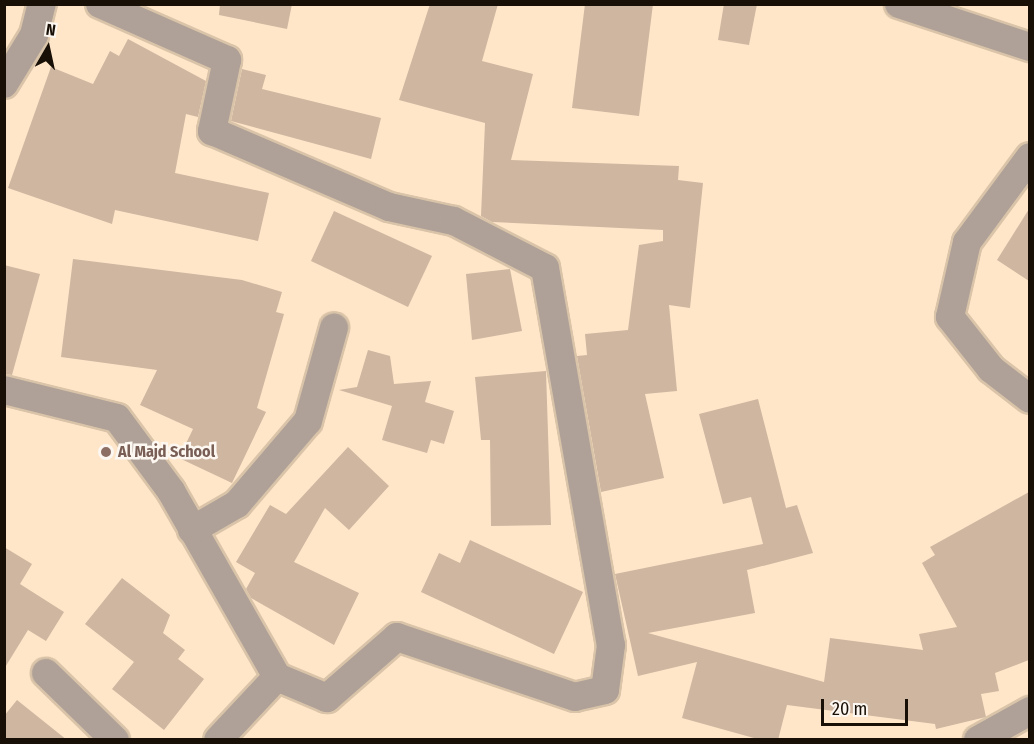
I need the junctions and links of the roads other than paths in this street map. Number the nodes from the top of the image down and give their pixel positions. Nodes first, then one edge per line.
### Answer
1 (42, 4) edge
2 (100, 4) edge
3 (899, 4) edge
4 (1029, 47) edge
5 (4, 84) edge
6 (1029, 157) edge
7 (334, 328) dead end
8 (4, 390) edge
9 (1029, 399) edge
10 (192, 530) junction
11 (46, 673) dead end
12 (277, 677) junction
13 (1029, 711) edge
14 (115, 740) edge
15 (218, 740) edge
16 (978, 740) edge

1 - 5 street
2 - 12 street
3 - 4 street
6 - 9 street
7 - 10 street
8 - 10 street
10 - 12 street
11 - 14 street
12 - 15 street
13 - 16 street

